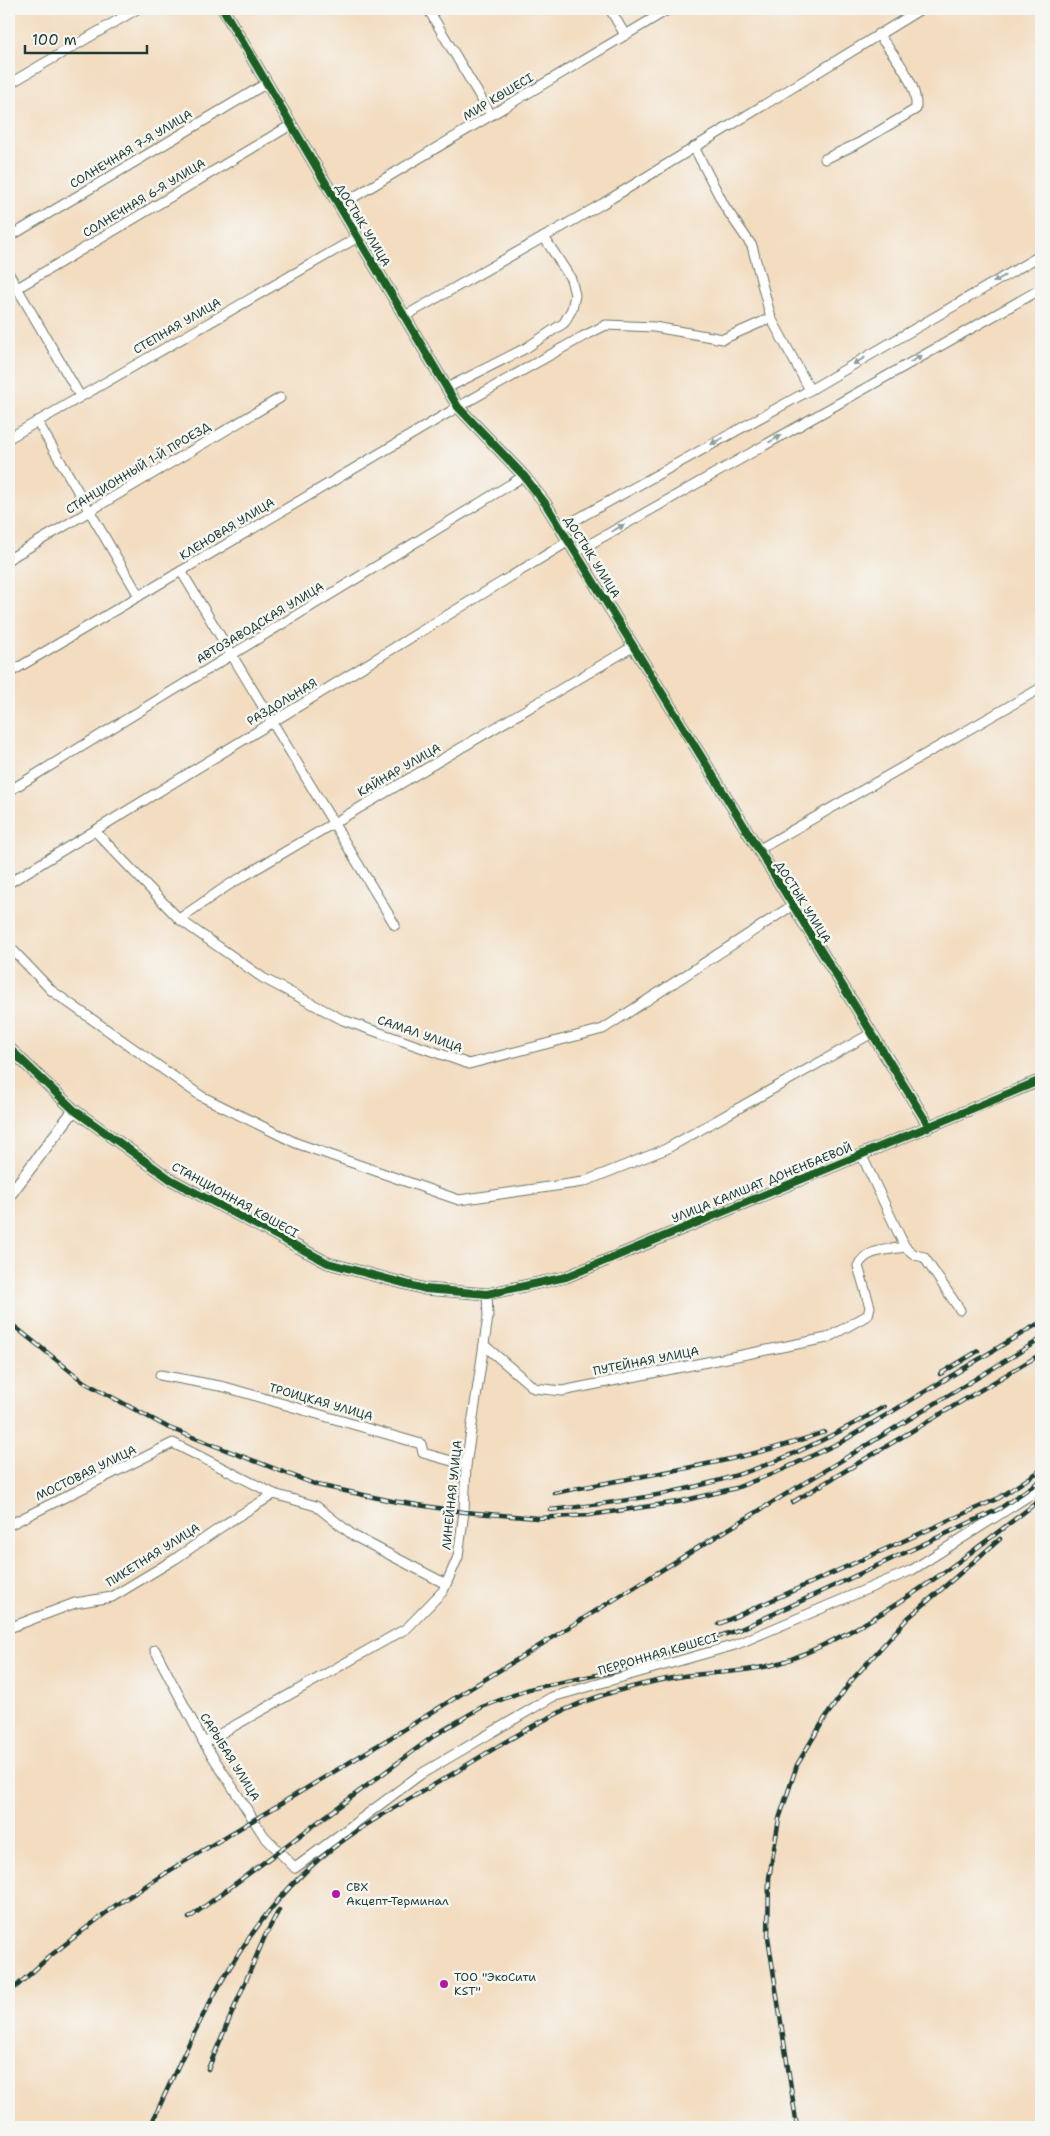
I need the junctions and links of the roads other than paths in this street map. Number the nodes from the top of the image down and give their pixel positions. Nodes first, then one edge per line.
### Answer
1 (137, 9) edge
2 (223, 9) edge
3 (428, 9) edge
4 (610, 9) edge
5 (669, 9) edge
6 (921, 9) edge
7 (625, 34) junction
8 (878, 34) junction
9 (267, 83) junction
10 (9, 84) edge
11 (491, 115) junction
12 (291, 125) junction
13 (694, 147) junction
14 (825, 159) dead end
15 (339, 206) junction
16 (9, 236) edge
17 (358, 237) junction
18 (544, 237) junction
19 (1041, 255) edge
20 (9, 274) edge
21 (1041, 289) edge
22 (13, 290) edge
23 (405, 316) junction
24 (771, 318) junction
25 (447, 388) junction
26 (810, 390) junction
27 (80, 396) junction
28 (280, 398) dead end
29 (458, 407) junction
30 (37, 421) junction
31 (9, 438) edge
32 (524, 476) junction
33 (89, 512) junction
34 (561, 528) junction
35 (569, 541) junction
36 (576, 552) junction
37 (9, 559) edge
38 (181, 571) junction
39 (139, 596) junction
40 (634, 646) junction
41 (231, 655) junction
42 (9, 674) edge
43 (1041, 688) edge
44 (272, 722) junction
45 (9, 791) edge
46 (333, 823) junction
47 (96, 832) junction
48 (758, 850) junction
49 (9, 883) edge
50 (793, 905) junction
51 (179, 919) junction
52 (395, 925) dead end
53 (9, 946) edge
54 (872, 1033) junction
55 (9, 1048) edge
56 (1041, 1080) edge
57 (74, 1110) junction
58 (929, 1126) junction
59 (861, 1154) junction
60 (9, 1196) edge
61 (905, 1247) junction
62 (487, 1294) junction
63 (960, 1310) dead end
64 (484, 1346) junction
65 (160, 1375) dead end
66 (466, 1465) junction
67 (1041, 1488) edge
68 (274, 1494) junction
69 (9, 1525) edge
70 (446, 1584) junction
71 (9, 1628) edge
72 (155, 1650) dead end
73 (204, 1743) junction
74 (295, 1868) joint

1 - 10 street
2 - 9 street, ДОСТЫК УЛИЦА
3 - 11 street
4 - 7 street
5 - 7 street, МИР КӨШЕСІ
6 - 8 street
7 - 11 street, МИР КӨШЕСІ
8 - 13 street
8 - 14 street
9 - 12 street, ДОСТЫК УЛИЦА
9 - 16 street, СОЛНЕЧНАЯ 7-Я УЛИЦА
11 - 15 street, МИР КӨШЕСІ
12 - 15 street, ДОСТЫК УЛИЦА
12 - 22 street, СОЛНЕЧНАЯ 6-Я УЛИЦА
13 - 18 street
13 - 24 street
15 - 17 street, ДОСТЫК УЛИЦА
17 - 23 street, ДОСТЫК УЛИЦА
17 - 27 street, СТЕПНАЯ УЛИЦА
18 - 23 street
18 - 25 street
19 -> 26 street
20 - 22 street
36 -> 21 street
22 - 27 street
23 - 25 street, ДОСТЫК УЛИЦА
24 - 26 street
24 - 29 street, КЛЕНОВАЯ УЛИЦА
25 - 29 street, ДОСТЫК УЛИЦА
26 -> 34 street
27 - 30 street, СТЕПНАЯ УЛИЦА
28 - 33 street, СТАНЦИОННЫЙ 1-Й ПРОЕЗД
29 - 32 street, ДОСТЫК УЛИЦА
29 - 38 street, КЛЕНОВАЯ УЛИЦА
30 - 31 street, СТЕПНАЯ УЛИЦА
30 - 33 street
32 - 34 street, ДОСТЫК УЛИЦА
32 - 41 street, АВТОЗАВОДСКАЯ УЛИЦА
33 - 37 street, СТАНЦИОННЫЙ 1-Й ПРОЕЗД
33 - 39 street
34 - 35 street, ДОСТЫК УЛИЦА
35 - 36 street, ДОСТЫК УЛИЦА
35 - 44 street, РАЗДОЛЬНАЯ
36 - 40 street, ДОСТЫК УЛИЦА
38 - 39 street, КЛЕНОВАЯ УЛИЦА
38 - 41 street
39 - 42 street, КЛЕНОВАЯ УЛИЦА
40 - 46 street, КАЙНАР УЛИЦА
40 - 48 street, ДОСТЫК УЛИЦА
41 - 44 street
41 - 45 street, АВТОЗАВОДСКАЯ УЛИЦА
43 - 48 street
44 - 46 street
44 - 47 street, РАЗДОЛЬНАЯ
46 - 51 street, КАЙНАР УЛИЦА
46 - 52 street
47 - 49 street, РАЗДОЛЬНАЯ
47 - 51 street, САМАЛ УЛИЦА
48 - 50 street, ДОСТЫК УЛИЦА
50 - 51 street, САМАЛ УЛИЦА
50 - 54 street, ДОСТЫК УЛИЦА
53 - 54 street
54 - 58 street, ДОСТЫК УЛИЦА
55 - 57 street, СТАНЦИОННАЯ КӨШЕСІ
56 - 58 street, УЛИЦА КАМШАТ ДОНЕНБАЕВОЙ
57 - 60 street
57 - 62 street, СТАНЦИОННАЯ КӨШЕСІ
58 - 59 street, УЛИЦА КАМШАТ ДОНЕНБАЕВОЙ
59 - 61 street
59 - 62 street, УЛИЦА КАМШАТ ДОНЕНБАЕВОЙ
61 - 63 street
61 - 64 street, ПУТЕЙНАЯ УЛИЦА
62 - 64 street, ЛИНЕЙНАЯ УЛИЦА
64 - 66 street, ЛИНЕЙНАЯ УЛИЦА
65 - 66 street, ТРОИЦКАЯ УЛИЦА
66 - 70 street, ЛИНЕЙНАЯ УЛИЦА
67 - 74 street, ПЕРРОННАЯ КӨШЕСІ
68 - 69 street, МОСТОВАЯ УЛИЦА
68 - 70 street
68 - 71 street, ПИКЕТНАЯ УЛИЦА
70 - 73 street, ЛИНЕЙНАЯ УЛИЦА
72 - 73 street, САРЫБАЯ УЛИЦА
73 - 74 street, САРЫБАЯ УЛИЦА

